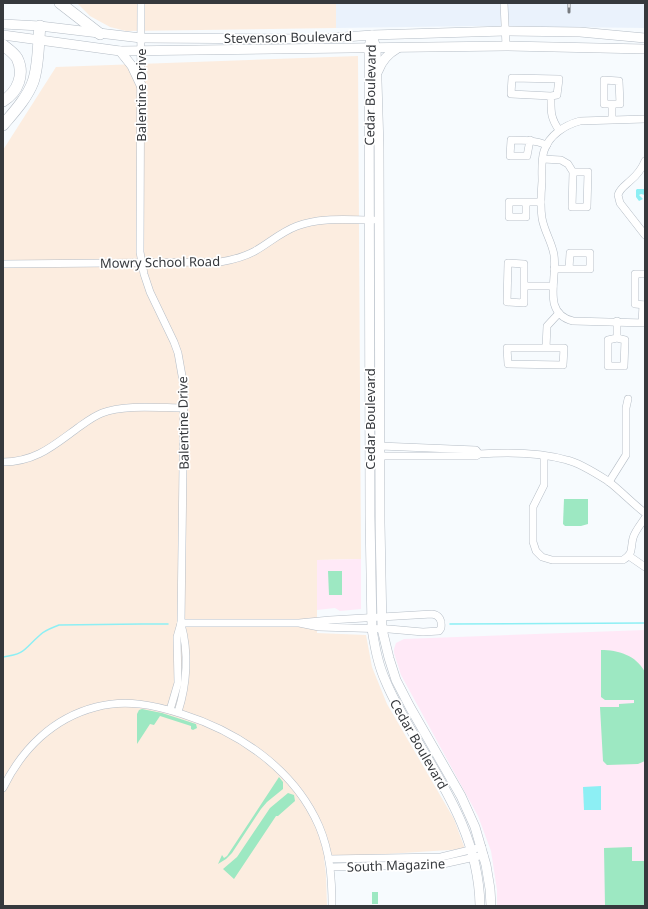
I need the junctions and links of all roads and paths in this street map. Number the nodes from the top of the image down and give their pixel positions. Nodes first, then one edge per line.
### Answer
1 (60, 3) edge
2 (141, 3) edge
3 (504, 3) edge
4 (3, 24) edge
5 (40, 26) junction
6 (505, 31) junction
7 (100, 34) junction
8 (3, 35) edge
9 (372, 35) junction
10 (141, 38) junction
11 (645, 38) edge
12 (38, 39) junction
13 (3, 45) edge
14 (506, 46) junction
15 (372, 48) junction
16 (398, 48) junction
17 (645, 49) edge
18 (120, 51) junction
19 (141, 51) junction
20 (376, 78) junction
21 (141, 85) junction
22 (551, 96) junction
23 (3, 101) edge
24 (612, 104) dead end
25 (612, 119) junction
26 (645, 119) edge
27 (3, 125) edge
28 (559, 130) junction
29 (530, 140) dead end
30 (547, 145) junction
31 (543, 159) junction
32 (645, 161) edge
33 (573, 172) junction
34 (526, 202) dead end
35 (541, 202) junction
36 (369, 220) junction
37 (379, 220) junction
38 (645, 235) edge
39 (141, 263) junction
40 (3, 264) edge
41 (554, 269) junction
42 (569, 269) dead end
43 (645, 274) edge
44 (524, 286) junction
45 (553, 286) junction
46 (644, 305) edge
47 (559, 313) junction
48 (617, 322) junction
49 (643, 322) edge
50 (617, 338) dead end
51 (546, 348) junction
52 (628, 399) dead end
53 (184, 408) junction
54 (380, 446) junction
55 (370, 450) junction
56 (479, 454) junction
57 (380, 456) junction
58 (544, 456) junction
59 (3, 462) edge
60 (609, 482) junction
61 (645, 513) edge
62 (645, 518) edge
63 (630, 556) junction
64 (645, 567) edge
65 (371, 617) junction
66 (381, 617) junction
67 (181, 623) junction
68 (299, 623) junction
69 (372, 629) junction
70 (382, 629) junction
71 (170, 710) junction
72 (178, 712) junction
73 (3, 788) edge
74 (483, 851) junction
75 (473, 853) junction
76 (330, 863) junction
77 (332, 906) edge
78 (480, 906) edge
79 (491, 906) edge

1 - 7 highway
2 - 10 street, Balentine Drive
3 - 6 street
4 - 5 main road, Stevenson Boulevard
5 - 7 main road, Stevenson Boulevard
5 - 12 highway
6 - 9 main road, Stevenson Boulevard
6 - 11 main road, Stevenson Boulevard
6 - 14 street
7 - 10 main road, Stevenson Boulevard
8 - 12 main road, Stevenson Boulevard
9 - 10 main road, Stevenson Boulevard
9 - 15 main road, Cedar Boulevard
10 - 19 street, Balentine Drive
12 - 18 main road, Stevenson Boulevard
12 - 27 highway
13 - 23 highway
14 - 16 main road, Stevenson Boulevard
14 - 17 main road, Stevenson Boulevard
15 - 16 main road, Stevenson Boulevard
15 - 19 main road, Stevenson Boulevard
15 - 20 main road, Cedar Boulevard
15 - 36 main road, Cedar Boulevard
16 - 20 main road
18 - 19 main road, Stevenson Boulevard
18 - 21 main road
19 - 21 street, Balentine Drive
20 - 37 main road, Cedar Boulevard
21 - 39 street, Balentine Drive
22 - 22 street
22 - 28 street
24 - 25 street
25 - 26 street
25 - 28 street
28 - 30 street
29 - 30 street
30 - 31 street
31 - 33 street
31 - 35 street
32 - 38 street
33 - 33 street
34 - 35 street
35 - 41 street
36 - 37 street, Mowry School Road
36 - 39 street, Mowry School Road
36 - 55 main road, Cedar Boulevard
37 - 54 main road, Cedar Boulevard
39 - 40 street, Mowry School Road
39 - 53 street, Balentine Drive
41 - 42 street
41 - 45 street
43 - 46 street
44 - 44 street
44 - 45 street
45 - 47 street
46 - 49 street
47 - 48 street
47 - 51 street
48 - 49 street
48 - 50 street
51 - 51 street
52 - 60 street
53 - 59 street
53 - 67 street, Balentine Drive
54 - 55 street
54 - 56 street
54 - 57 main road, Cedar Boulevard
55 - 57 street
55 - 65 main road, Cedar Boulevard
56 - 57 street
56 - 58 street
57 - 66 main road, Cedar Boulevard
58 - 60 street
58 - 63 street
60 - 61 street
62 - 63 street
63 - 64 street
65 - 66 street
65 - 68 street
65 - 69 main road, Cedar Boulevard
66 - 70 main road, Cedar Boulevard
66 - 70 street
67 - 68 street
67 - 71 street, Balentine Drive
67 - 72 street, Balentine Drive
68 - 69 street
69 - 70 street
69 - 75 main road, Cedar Boulevard
70 - 74 main road, Cedar Boulevard
71 - 72 street
71 - 73 street
72 - 76 street
74 - 75 street, South Magazine
74 - 79 main road, Cedar Boulevard
75 - 76 street, South Magazine
75 - 78 main road, Cedar Boulevard
76 - 77 street

